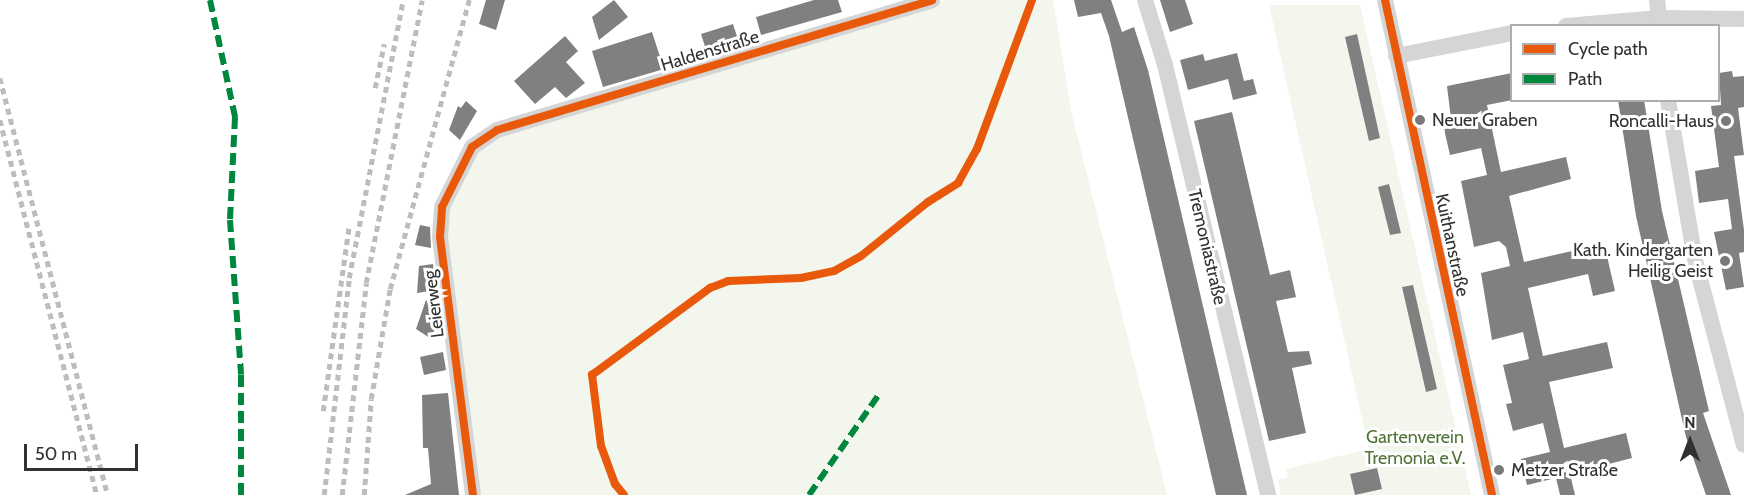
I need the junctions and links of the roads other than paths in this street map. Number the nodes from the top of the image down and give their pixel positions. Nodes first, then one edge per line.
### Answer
1 (932, 0) edge
2 (1145, 0) edge
3 (1385, 0) edge
4 (1657, 0) edge
5 (1744, 19) edge
6 (1660, 22) edge
7 (1613, 24) edge
8 (1510, 33) edge
9 (1396, 56) junction
10 (1668, 102) edge
11 (497, 130) joint
12 (1744, 445) edge
13 (473, 495) edge
14 (1268, 495) edge
15 (1492, 495) edge

1 - 11 street, Haldenstraße
2 - 14 street, Tremoniastraße
3 - 9 street, Kuithanstraße
4 - 6 street
5 - 6 street
6 - 7 street
8 - 9 street
9 - 15 street, Kuithanstraße
10 - 12 street
11 - 13 street, Leierweg

